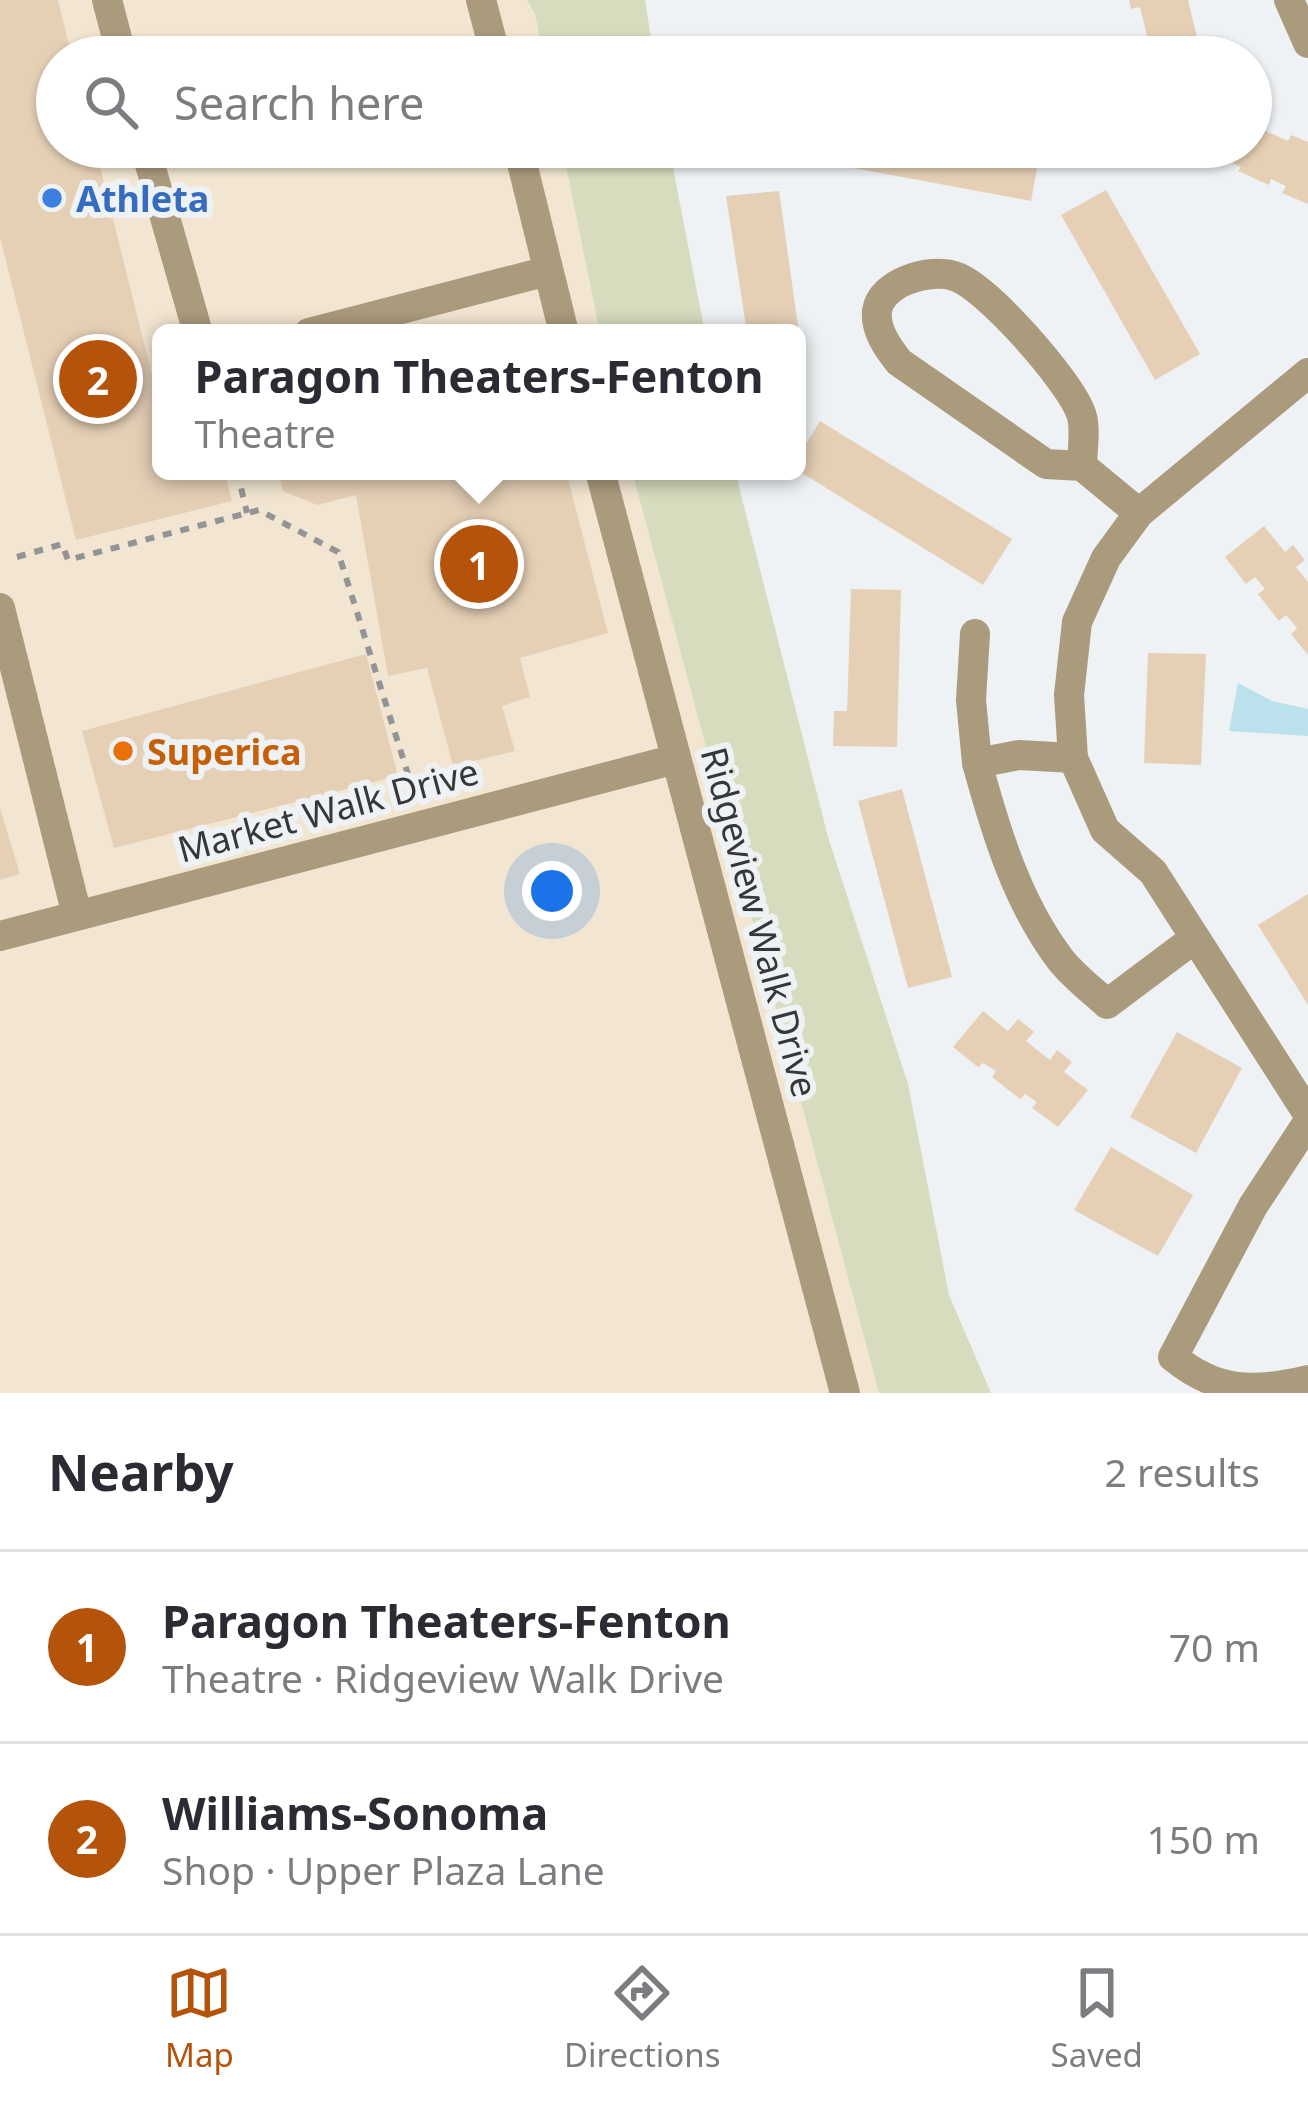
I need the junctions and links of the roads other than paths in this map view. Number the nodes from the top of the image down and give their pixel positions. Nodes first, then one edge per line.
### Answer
1 (106, 0) edge
2 (481, 0) edge
3 (1289, 0) edge
4 (116, 36) edge
5 (490, 36) edge
6 (1308, 43) edge
7 (151, 168) edge
8 (523, 168) edge
9 (548, 271) junction
10 (195, 324) edge
11 (344, 324) edge
12 (562, 324) edge
13 (1308, 373) edge
14 (1082, 466) junction
15 (602, 480) edge
16 (1139, 513) junction
17 (0, 608) edge
18 (975, 634) dead end
19 (1073, 758) junction
20 (676, 759) junction
21 (977, 764) junction
22 (77, 916) junction
23 (0, 936) edge
24 (1195, 938) junction
25 (1308, 1118) edge
26 (1308, 1380) edge
27 (845, 1393) edge

1 - 4 street
2 - 5 street
3 - 6 street
7 - 10 street
8 - 9 street
9 - 11 street
9 - 12 street
13 - 16 street
14 - 14 street
14 - 16 street
15 - 20 street, Ridgeview Walk Drive
16 - 19 street
17 - 22 street
18 - 21 street
19 - 21 street
19 - 24 street
20 - 22 street, Market Walk Drive
20 - 27 street, Ridgeview Walk Drive
21 - 24 street
22 - 23 street, Market Walk Drive
24 - 25 street
25 - 26 street

